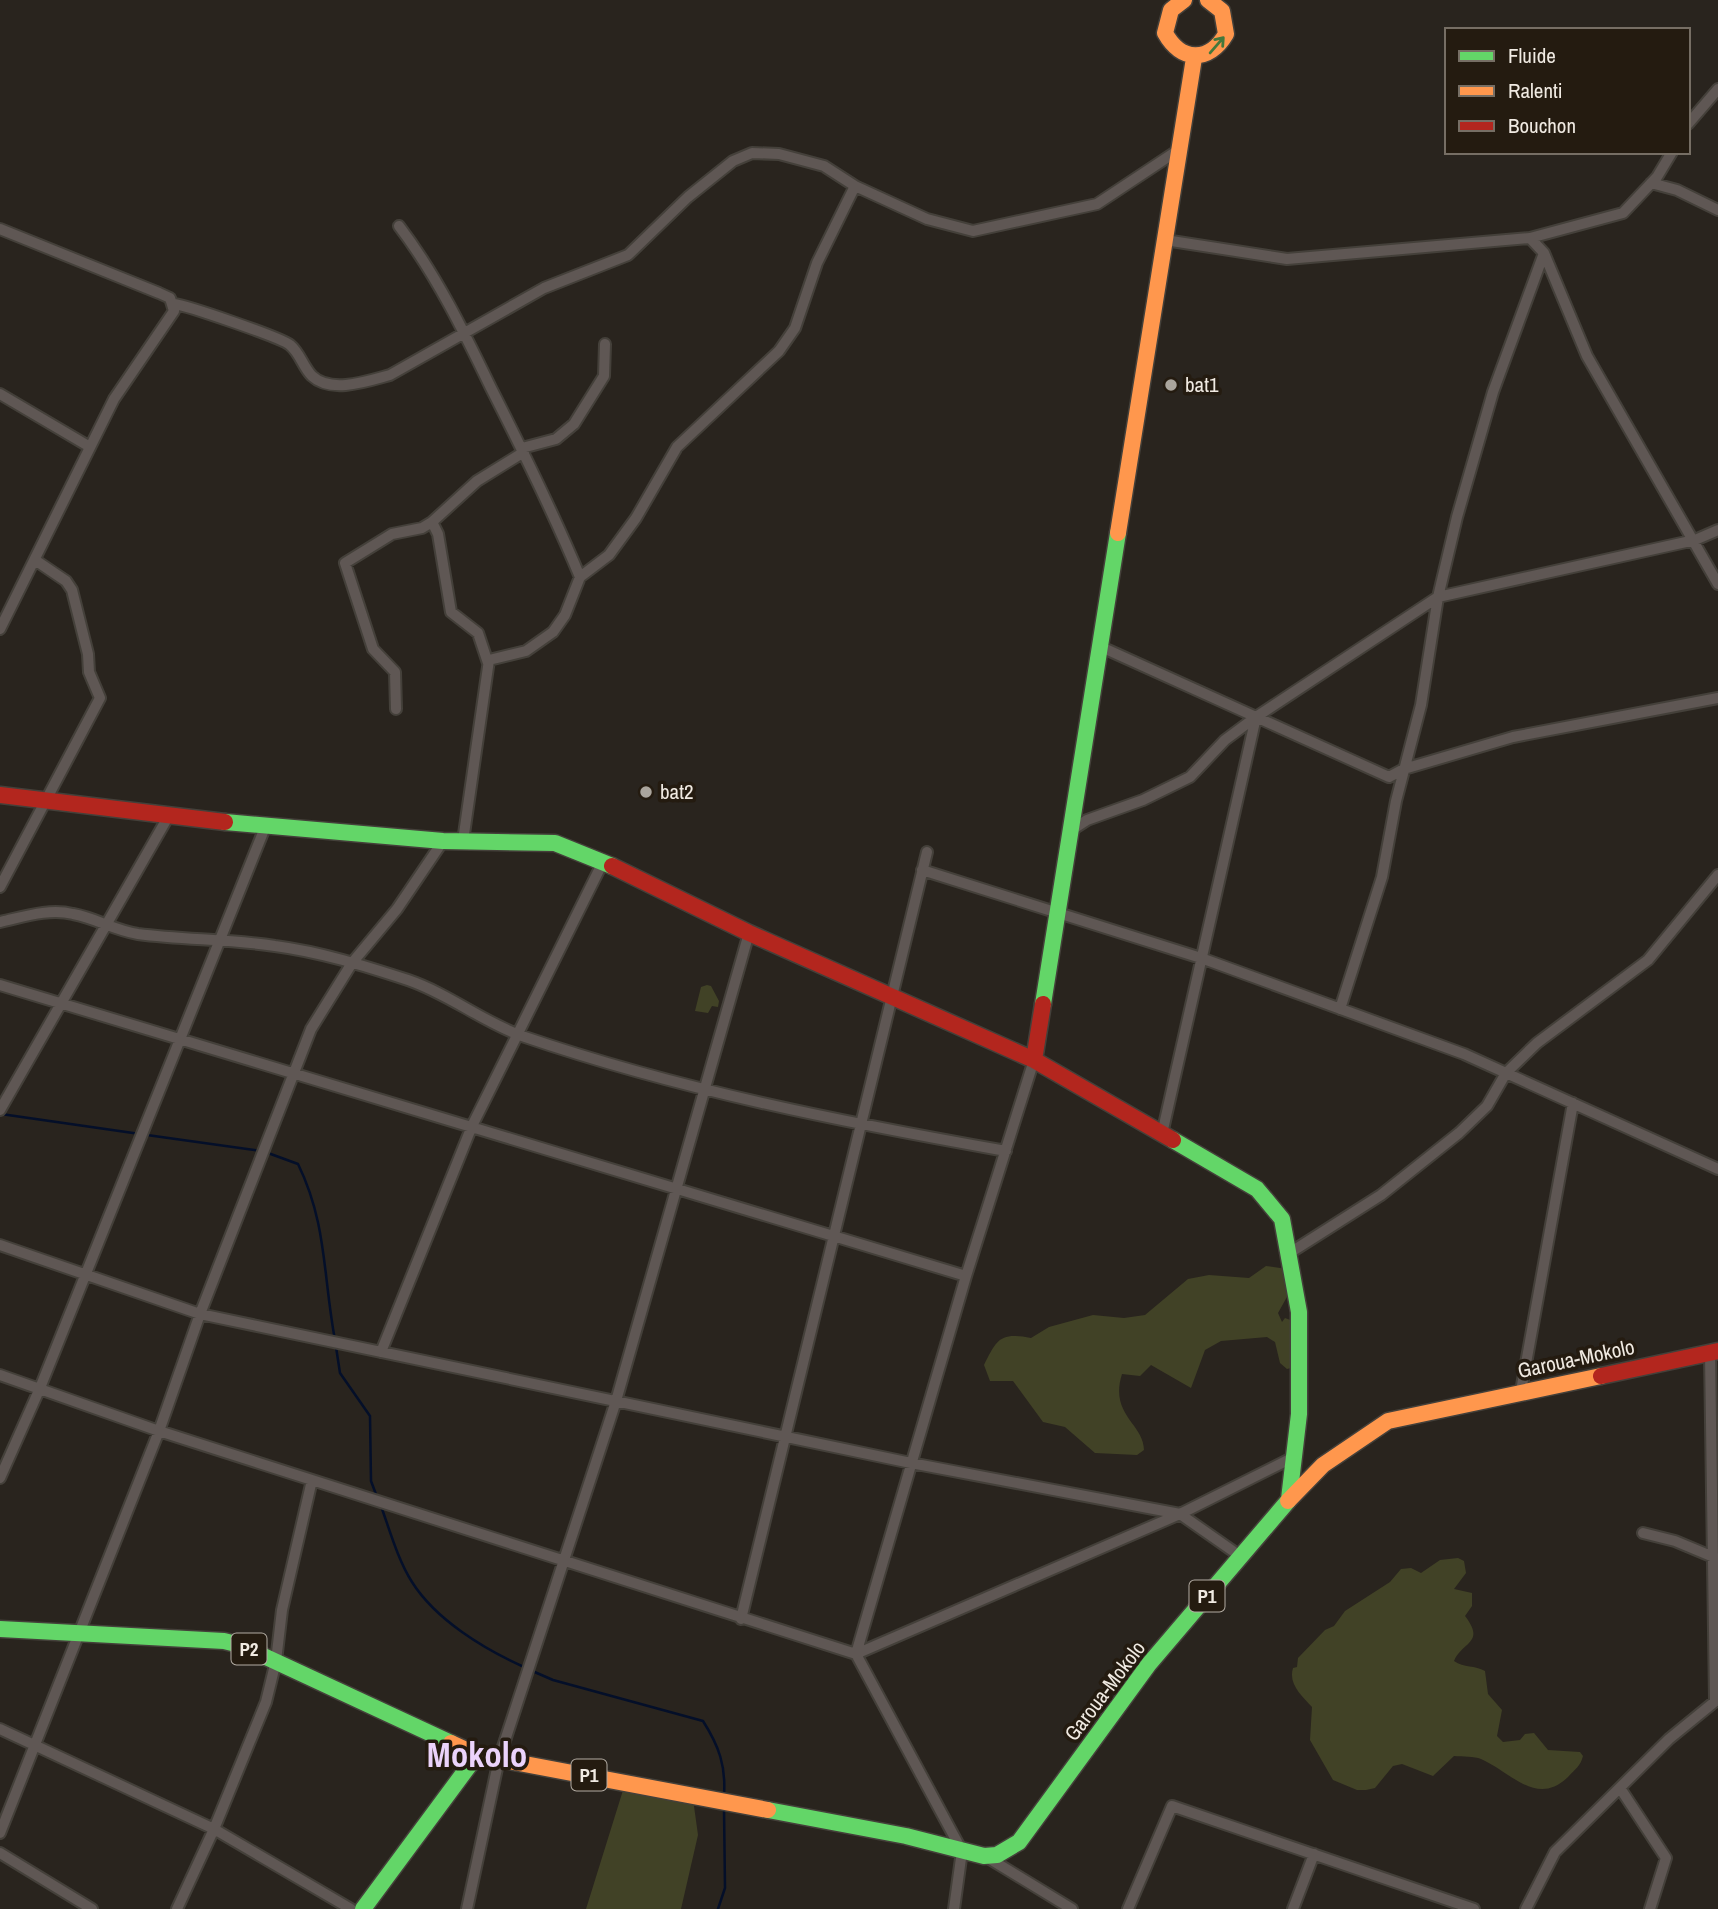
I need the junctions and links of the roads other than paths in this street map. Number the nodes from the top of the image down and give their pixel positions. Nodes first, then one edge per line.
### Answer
1 (1184, 0) edge
2 (1212, 1) edge
3 (1194, 58) junction
4 (1718, 89) edge
5 (1690, 122) edge
6 (1180, 149) junction
7 (1671, 154) edge
8 (1651, 183) junction
9 (855, 186) junction
10 (1718, 210) edge
11 (399, 226) dead end
12 (0, 229) edge
13 (1530, 238) junction
14 (1165, 240) junction
15 (1544, 253) junction
16 (174, 304) junction
17 (464, 334) junction
18 (605, 344) dead end
19 (0, 394) edge
20 (90, 447) junction
21 (523, 450) junction
22 (432, 522) junction
23 (1718, 530) edge
24 (1695, 540) junction
25 (35, 560) junction
26 (580, 577) junction
27 (1718, 584) edge
28 (1438, 597) junction
29 (0, 629) edge
30 (1099, 646) junction
31 (488, 663) junction
32 (1718, 698) edge
33 (396, 709) dead end
34 (1256, 717) junction
35 (1404, 769) junction
36 (0, 795) edge
37 (44, 801) junction
38 (168, 817) junction
39 (265, 825) junction
40 (1070, 831) junction
41 (443, 841) junction
42 (463, 841) junction
43 (927, 852) dead end
44 (603, 862) junction
45 (922, 870) junction
46 (1718, 875) edge
47 (0, 887) edge
48 (1056, 912) junction
49 (0, 922) edge
50 (105, 927) junction
51 (749, 933) junction
52 (217, 941) junction
53 (1201, 958) junction
54 (352, 962) junction
55 (0, 985) edge
56 (892, 997) junction
57 (62, 1004) junction
58 (1340, 1009) junction
59 (519, 1035) junction
60 (178, 1038) junction
61 (1034, 1060) junction
62 (293, 1072) junction
63 (1506, 1073) junction
64 (704, 1090) junction
65 (1573, 1103) junction
66 (2, 1107) edge
67 (861, 1125) junction
68 (472, 1126) junction
69 (1162, 1134) junction
70 (1006, 1151) junction
71 (1718, 1169) edge
72 (677, 1188) junction
73 (834, 1236) junction
74 (0, 1245) edge
75 (1288, 1254) junction
76 (86, 1276) junction
77 (966, 1276) junction
78 (200, 1314) junction
79 (381, 1352) junction
80 (1714, 1352) edge
81 (0, 1375) edge
82 (40, 1388) junction
83 (1521, 1391) junction
84 (616, 1401) junction
85 (159, 1431) junction
86 (785, 1436) junction
87 (1294, 1457) junction
88 (911, 1463) junction
89 (0, 1478) edge
90 (312, 1480) junction
91 (1289, 1499) junction
92 (1180, 1514) junction
93 (1643, 1533) dead end
94 (1240, 1556) junction
95 (1716, 1559) edge
96 (564, 1560) junction
97 (741, 1619) junction
98 (0, 1629) edge
99 (80, 1632) junction
100 (856, 1654) junction
101 (276, 1661) junction
102 (1716, 1699) edge
103 (0, 1730) edge
104 (35, 1746) junction
105 (477, 1755) junction
106 (499, 1759) junction
107 (1620, 1788) junction
108 (214, 1829) junction
109 (0, 1833) edge
110 (962, 1851) junction
111 (0, 1853) edge
112 (1314, 1854) junction
113 (984, 1856) junction
114 (92, 1909) edge
115 (177, 1909) edge
116 (351, 1909) edge
117 (363, 1909) edge
118 (467, 1909) edge
119 (954, 1909) edge
120 (1072, 1909) edge
121 (1128, 1909) edge
122 (1293, 1909) edge
123 (1474, 1909) edge
124 (1526, 1909) edge
125 (1650, 1909) edge

1 - 3 street
3 -> 2 street
3 - 6 street
4 - 5 street
6 - 9 street
6 - 14 street
7 - 8 street
8 - 10 street
8 - 13 street
9 - 17 street
9 - 26 street
11 - 17 street
12 - 16 street
13 - 14 street
13 - 15 street
14 - 30 street
15 - 24 street
15 - 28 street
16 - 17 street
16 - 20 street
17 - 21 street
18 - 21 street
19 - 20 street
20 - 25 street
21 - 22 street
21 - 26 street
22 - 31 street
22 - 33 street
23 - 24 street
24 - 27 street
24 - 28 street
25 - 29 street
25 - 37 street
26 - 31 street
28 - 34 street
28 - 35 street
30 - 34 street
30 - 40 street
31 - 42 street
32 - 35 street
34 - 35 street
34 - 40 street
34 - 53 street
35 - 58 street
36 - 37 street
37 - 38 street
37 - 47 street
38 - 39 street
38 - 50 street
39 - 41 street
39 - 52 street
40 - 48 street
41 - 42 street
41 - 54 street
42 - 44 street
43 - 45 street
44 - 51 street
44 - 59 street
45 - 48 street
45 - 56 street
46 - 63 street
48 - 53 street
48 - 61 street
49 - 50 street
50 - 52 street
50 - 57 street
51 - 56 street
51 - 64 street
52 - 54 street
52 - 60 street
53 - 58 street
53 - 69 street
54 - 59 street
54 - 62 street
55 - 57 street
56 - 61 street
56 - 67 street
57 - 60 street
57 - 66 street
58 - 63 street
59 - 64 street
59 - 68 street
60 - 62 street
60 - 76 street
61 - 69 street
61 - 70 street
62 - 68 street
62 - 78 street
63 - 65 street
63 - 75 street
64 - 67 street
64 - 72 street
65 - 71 street
65 - 83 street
67 - 70 street
67 - 73 street
68 - 72 street
68 - 79 street
69 - 75 street
70 - 77 street
72 - 73 street
72 - 84 street
73 - 77 street
73 - 86 street
74 - 76 street
75 - 87 street
76 - 78 street
76 - 82 street
77 - 88 street
78 - 79 street
78 - 85 street
79 - 84 street
80 - 83 street, Garoua-Mokolo / P1
80 - 95 street
81 - 82 street
82 - 85 street
82 - 89 street
83 - 91 street, Garoua-Mokolo / P1
84 - 86 street
84 - 96 street
85 - 90 street
85 - 99 street
86 - 88 street
86 - 97 street
87 - 91 street
87 - 92 street
88 - 92 street
88 - 100 street
90 - 96 street
90 - 101 street
91 - 94 street, Garoua-Mokolo / P1
92 - 94 street
92 - 100 street
93 - 95 street
94 - 113 street, Garoua-Mokolo / P1
95 - 102 street
96 - 97 street
96 - 106 street
97 - 100 street
98 - 99 street, P2
99 - 101 street, P2
99 - 104 street
100 - 110 street
101 - 105 street, P2
101 - 108 street
102 - 107 street
103 - 104 street
104 - 108 street
104 - 109 street
105 - 106 street, P1
105 - 117 street
106 - 110 street, P1
106 - 118 street
107 - 124 street
107 - 125 street
108 - 115 street
108 - 116 street
110 - 113 street, P1
110 - 119 street
111 - 114 street
112 - 121 street
112 - 122 street
112 - 123 street
113 - 120 street

